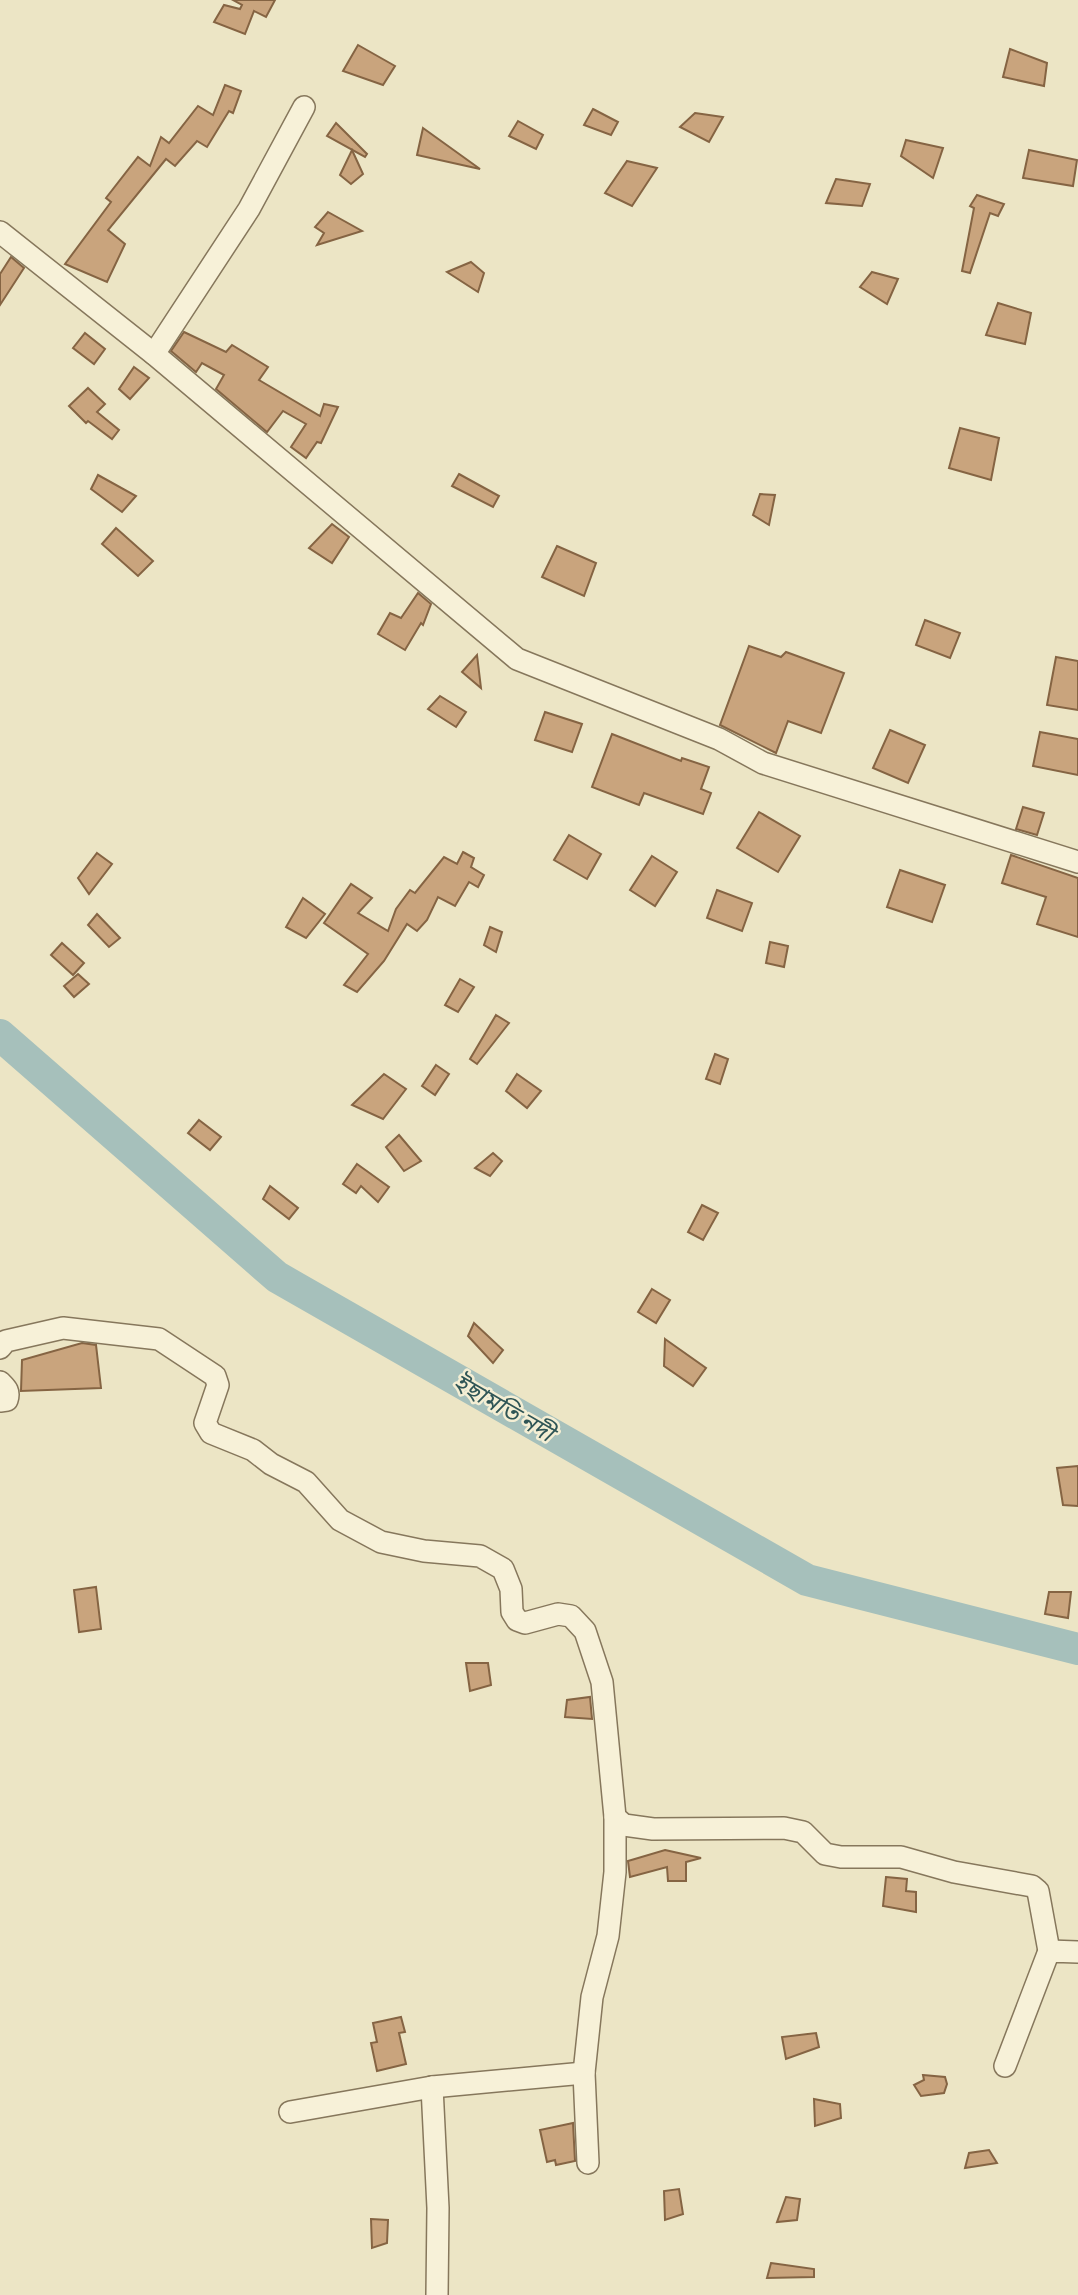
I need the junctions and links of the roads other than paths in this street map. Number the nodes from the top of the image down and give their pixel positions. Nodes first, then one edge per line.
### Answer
1 (304, 107) dead end
2 (0, 232) edge
3 (154, 354) junction
4 (1078, 862) edge
5 (0, 1348) edge
6 (0, 1382) edge
7 (0, 1401) edge
8 (615, 1817) junction
9 (1049, 1951) junction
10 (1078, 1952) edge
11 (1005, 2066) dead end
12 (584, 2073) junction
13 (432, 2087) junction
14 (290, 2112) dead end
15 (588, 2163) dead end
16 (437, 2295) edge

1 - 3 street
2 - 3 street
3 - 4 street
5 - 8 street
6 - 7 street
8 - 9 street
8 - 12 street
9 - 10 street
9 - 11 street
12 - 13 street
12 - 15 street
13 - 14 street
13 - 16 street

